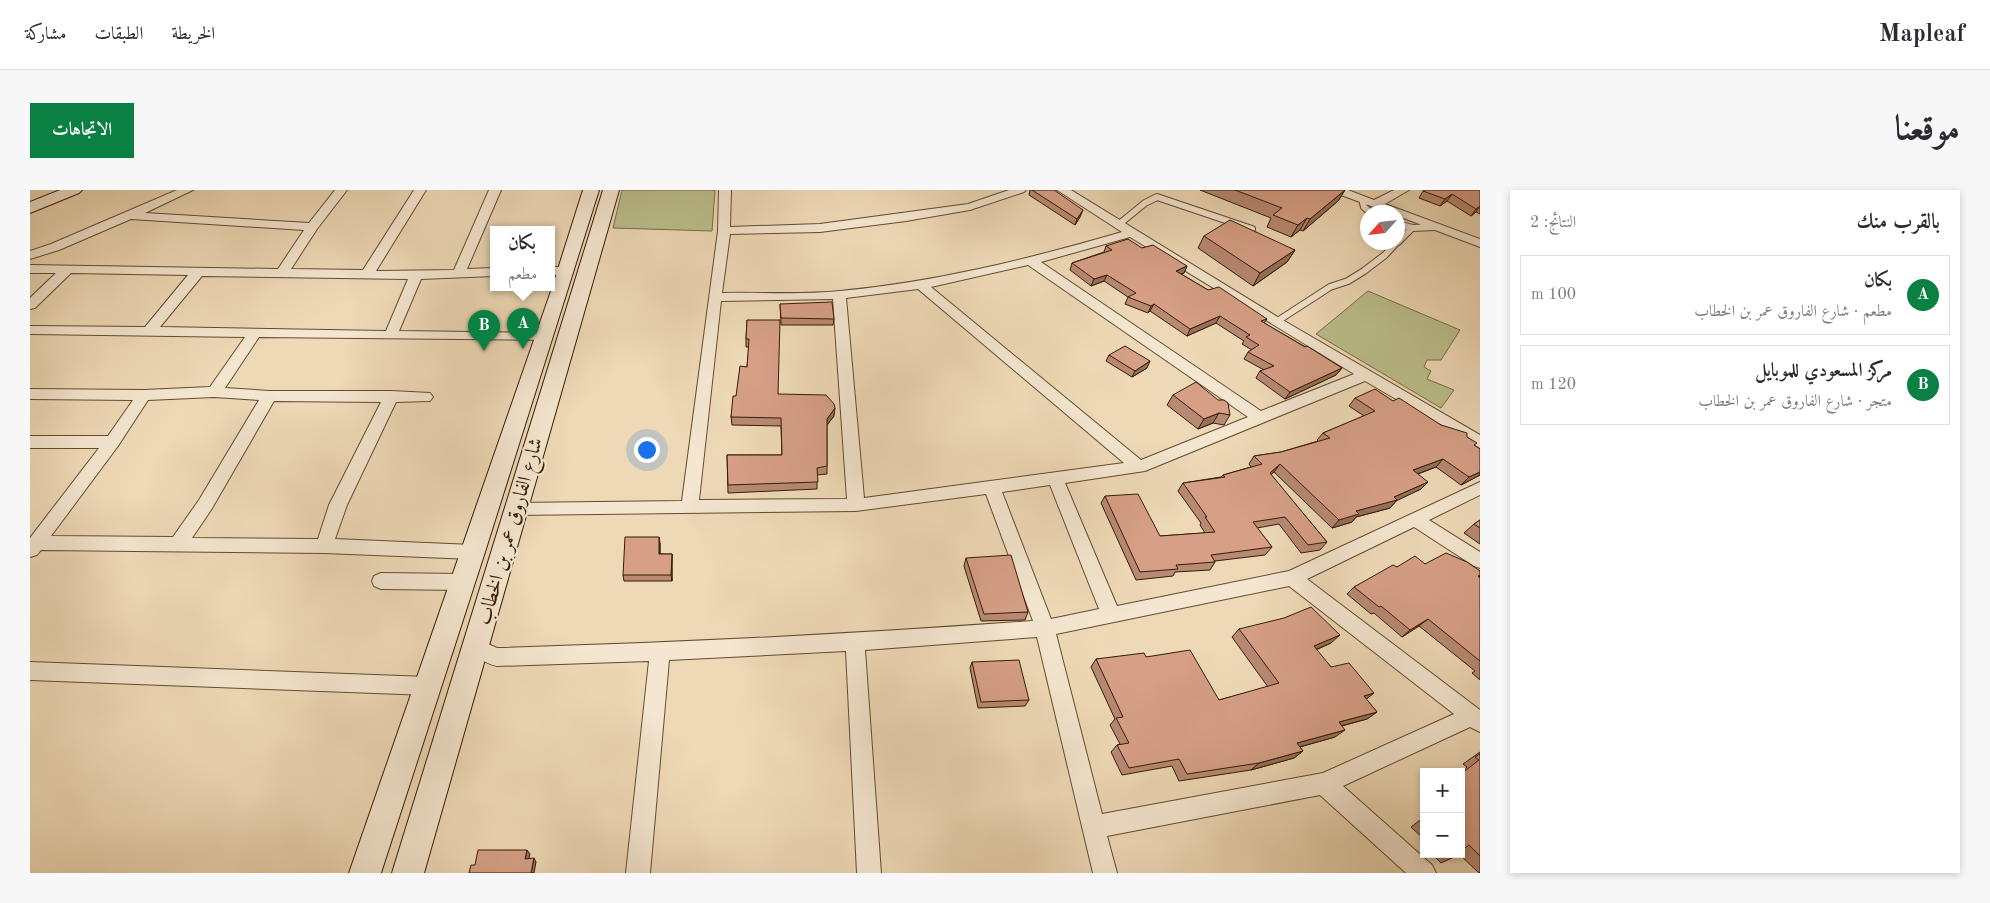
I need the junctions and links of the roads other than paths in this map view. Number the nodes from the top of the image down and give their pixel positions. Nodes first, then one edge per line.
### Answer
1 (52, 190) edge
2 (74, 190) edge
3 (188, 190) edge
4 (341, 190) edge
5 (420, 190) edge
6 (495, 190) edge
7 (591, 190) edge
8 (611, 190) edge
9 (724, 190) edge
10 (1020, 190) edge
11 (1063, 190) edge
12 (1337, 190) edge
13 (1404, 190) edge
14 (1360, 195) edge
15 (30, 198) edge
16 (1377, 205) edge
17 (30, 208) edge
18 (1405, 213) edge
19 (128, 215) junction
20 (1405, 215) edge
21 (1118, 225) junction
22 (1405, 226) edge
23 (1436, 227) junction
24 (312, 228) junction
25 (1412, 228) junction
26 (1252, 229) edge
27 (724, 232) junction
28 (1131, 233) junction
29 (1480, 234) edge
30 (1405, 235) edge
31 (1480, 243) edge
32 (1390, 250) edge
33 (30, 255) edge
34 (1032, 262) junction
35 (30, 269) edge
36 (67, 270) junction
37 (558, 271) edge
38 (198, 272) junction
39 (490, 272) edge
40 (282, 273) junction
41 (459, 273) junction
42 (367, 274) junction
43 (416, 275) junction
44 (555, 285) edge
45 (921, 285) junction
46 (554, 291) edge
47 (839, 295) junction
48 (714, 297) junction
49 (30, 305) edge
50 (1276, 322) junction
51 (30, 330) edge
52 (148, 332) junction
53 (255, 333) junction
54 (391, 334) junction
55 (544, 338) junction
56 (1365, 375) junction
57 (214, 392) junction
58 (30, 394) edge
59 (144, 395) junction
60 (268, 396) junction
61 (391, 396) junction
62 (425, 397) dead end
63 (1259, 417) junction
64 (30, 442) edge
65 (112, 442) junction
66 (1480, 442) edge
67 (1139, 467) junction
68 (1055, 478) junction
69 (992, 486) junction
70 (1480, 488) edge
71 (856, 505) junction
72 (690, 507) junction
73 (515, 509) junction
74 (1416, 520) junction
75 (177, 545) junction
76 (324, 546) junction
77 (33, 547) edge
78 (473, 552) junction
79 (1480, 561) edge
80 (1292, 578) junction
81 (381, 581) dead end
82 (463, 582) junction
83 (1111, 615) junction
84 (1045, 628) junction
85 (446, 635) junction
86 (478, 638) junction
87 (855, 642) junction
88 (660, 652) junction
89 (30, 671) edge
90 (428, 686) junction
91 (1476, 719) edge
92 (1324, 784) junction
93 (1093, 827) junction
94 (365, 873) edge
95 (408, 873) edge
96 (638, 873) edge
97 (868, 873) edge
98 (1105, 873) edge
99 (1424, 873) edge

1 - 15 main road
2 - 17 main road
3 - 19 street
4 - 24 street
5 - 42 street
6 - 41 street
7 - 37 main road
8 - 73 main road, شارع الفاروق عمر بن الخطاب
9 - 27 street
10 - 27 street
11 - 21 street
12 - 14 street
13 - 16 street
14 - 16 street
18 - 29 street
19 - 24 street
19 - 33 street
20 - 23 street
21 - 26 lane
21 - 28 street
22 - 25 lane
23 - 25 lane
23 - 31 street
24 - 40 street
25 - 30 lane
27 - 48 street
28 - 34 street
28 - 50 street
32 - 50 lane
34 - 45 street
34 - 63 street
35 - 36 street
36 - 38 street
36 - 49 street
37 - 44 main road
38 - 40 street
38 - 52 street
39 - 41 street
40 - 42 street
41 - 43 street
42 - 43 street
43 - 54 street
45 - 47 street
45 - 67 street
46 - 55 main road
47 - 48 street
47 - 71 street
48 - 72 street
50 - 56 street
51 - 52 street
52 - 53 street
53 - 54 street
53 - 57 street
54 - 55 street
55 - 78 main road
56 - 63 street
56 - 66 street
57 - 59 street
57 - 60 street
58 - 59 street
59 - 65 street
60 - 61 street
60 - 75 street
61 - 62 street
61 - 76 street
63 - 67 street
64 - 65 street
65 - 77 street
67 - 68 street
68 - 69 street
68 - 83 street
69 - 71 street
69 - 84 street
70 - 74 street
71 - 72 street
72 - 73 street
73 - 86 main road, شارع الفاروق عمر بن الخطاب
74 - 79 street
74 - 80 street
75 - 76 street
75 - 77 street
76 - 78 street
78 - 82 main road
80 - 83 street
80 - 91 street
81 - 82 street
82 - 85 main road
83 - 84 street
84 - 87 street
84 - 93 street
85 - 86 main road
85 - 90 main road
86 - 88 street
86 - 95 main road, شارع الفاروق عمر بن الخطاب
87 - 88 street
87 - 97 street
88 - 96 street
89 - 90 street
90 - 94 main road
91 - 92 street
92 - 93 street
92 - 99 street
93 - 98 street

